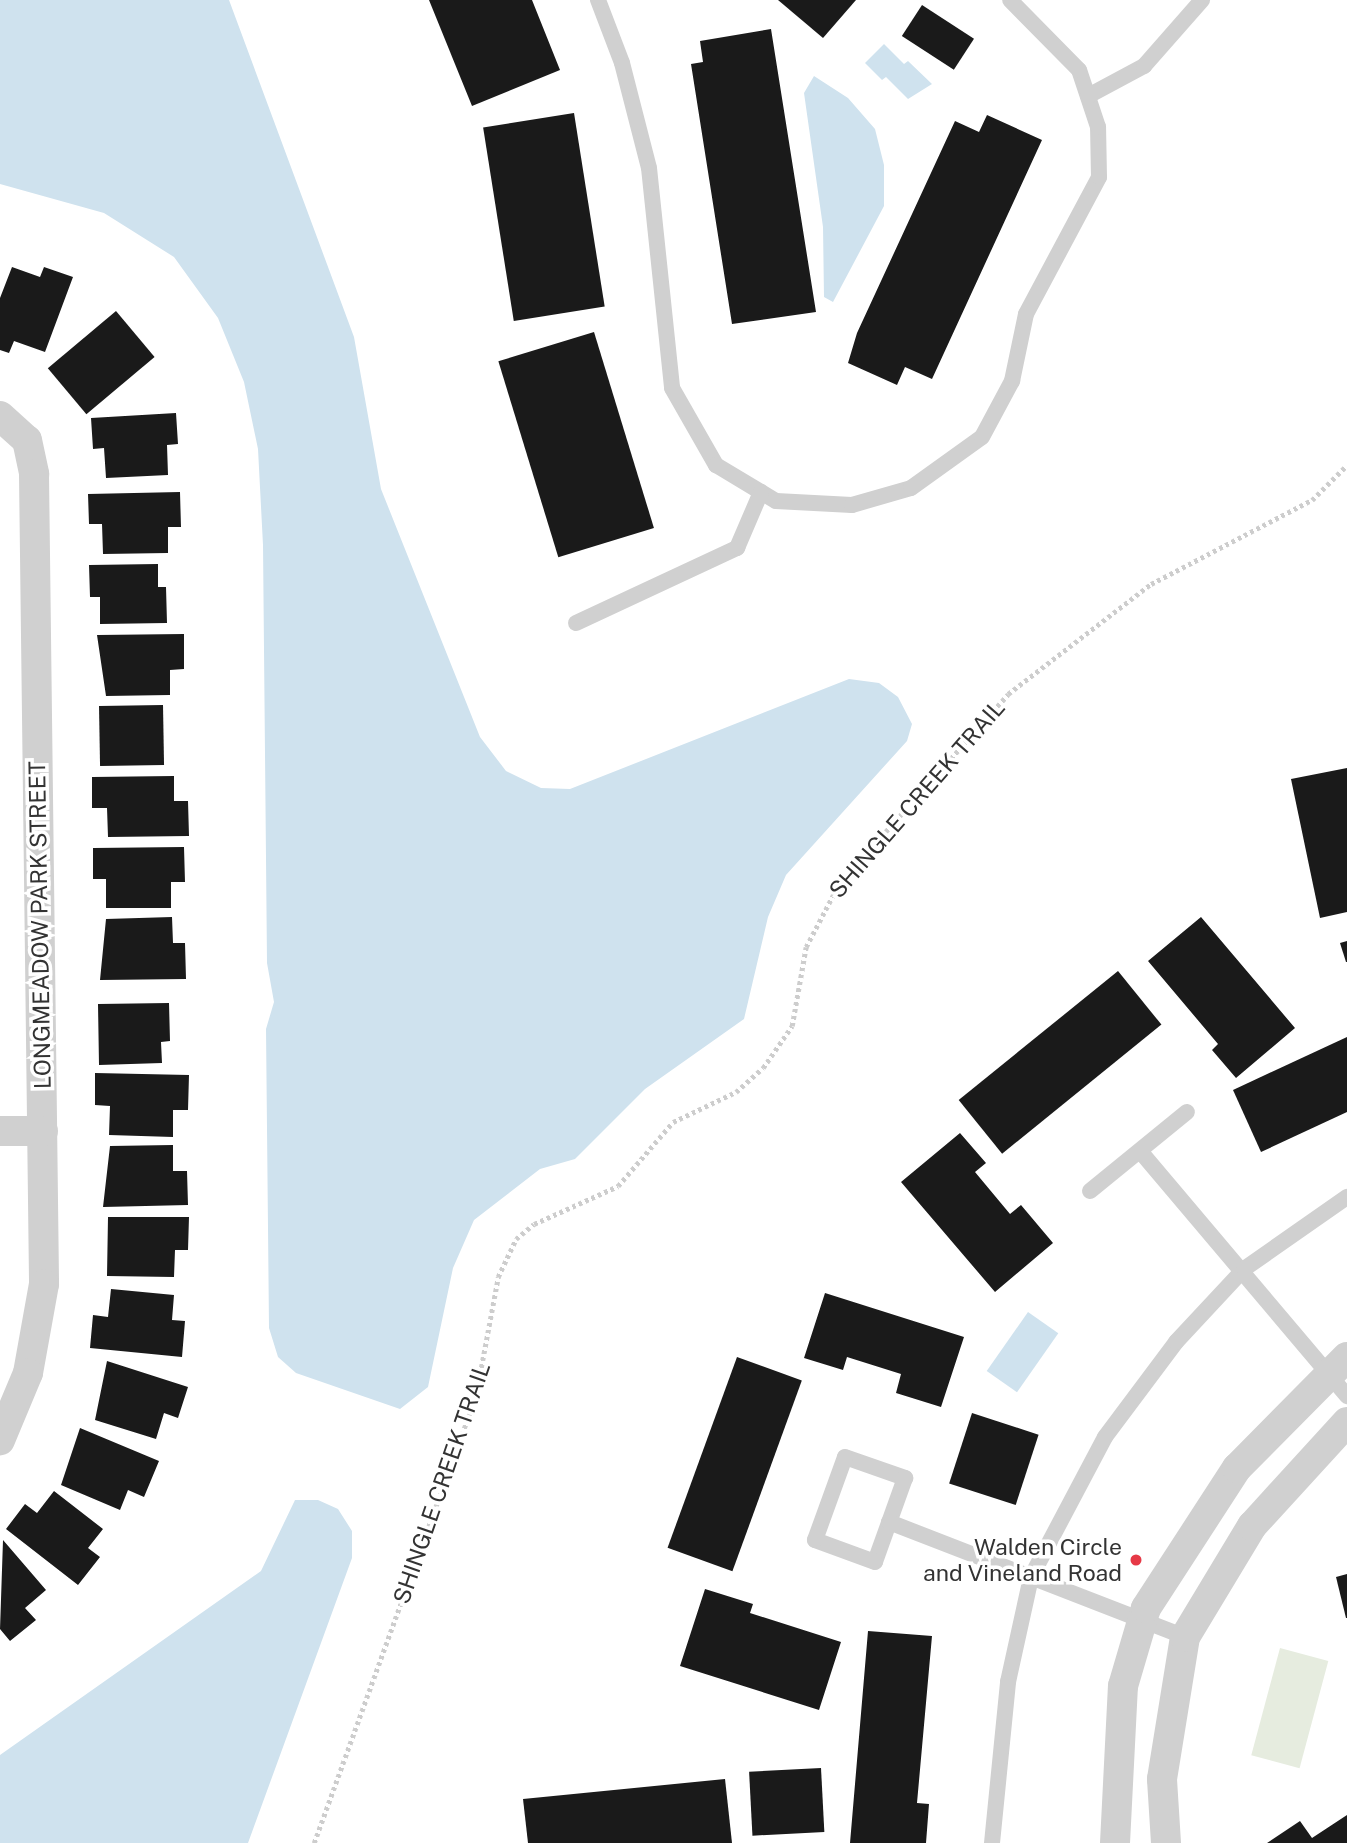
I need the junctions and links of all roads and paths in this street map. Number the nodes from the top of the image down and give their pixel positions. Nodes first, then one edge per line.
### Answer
1 (598, 0) edge
2 (1010, 0) edge
3 (1202, 0) edge
4 (1088, 96) junction
5 (0, 416) edge
6 (1347, 465) edge
7 (761, 492) junction
8 (576, 623) dead end
9 (1187, 1112) dead end
10 (0, 1131) edge
11 (43, 1131) junction
12 (1140, 1151) junction
13 (1090, 1191) dead end
14 (1347, 1197) edge
15 (1244, 1269) junction
16 (1337, 1364) edge
17 (1347, 1396) edge
18 (1347, 1422) edge
19 (0, 1440) edge
20 (889, 1522) junction
21 (1031, 1577) junction
22 (1143, 1622) junction
23 (1185, 1637) junction
24 (314, 1843) edge
25 (992, 1843) edge
26 (1115, 1843) edge
27 (1167, 1843) edge

1 - 7 lane
2 - 4 lane
3 - 4 lane
4 - 7 lane
5 - 11 street, LONGMEADOW PARK STREET
6 - 24 path, SHINGLE CREEK TRAIL
7 - 8 lane
9 - 12 lane
10 - 11 street
11 - 19 street, LONGMEADOW PARK STREET
12 - 13 lane
12 - 15 lane
14 - 15 lane
15 - 16 lane
15 - 21 lane
16 - 17 lane
16 - 22 street
18 - 23 street
20 - 20 lane
20 - 21 lane
21 - 22 lane
21 - 25 lane
22 - 23 lane
22 - 26 street
23 - 27 street

